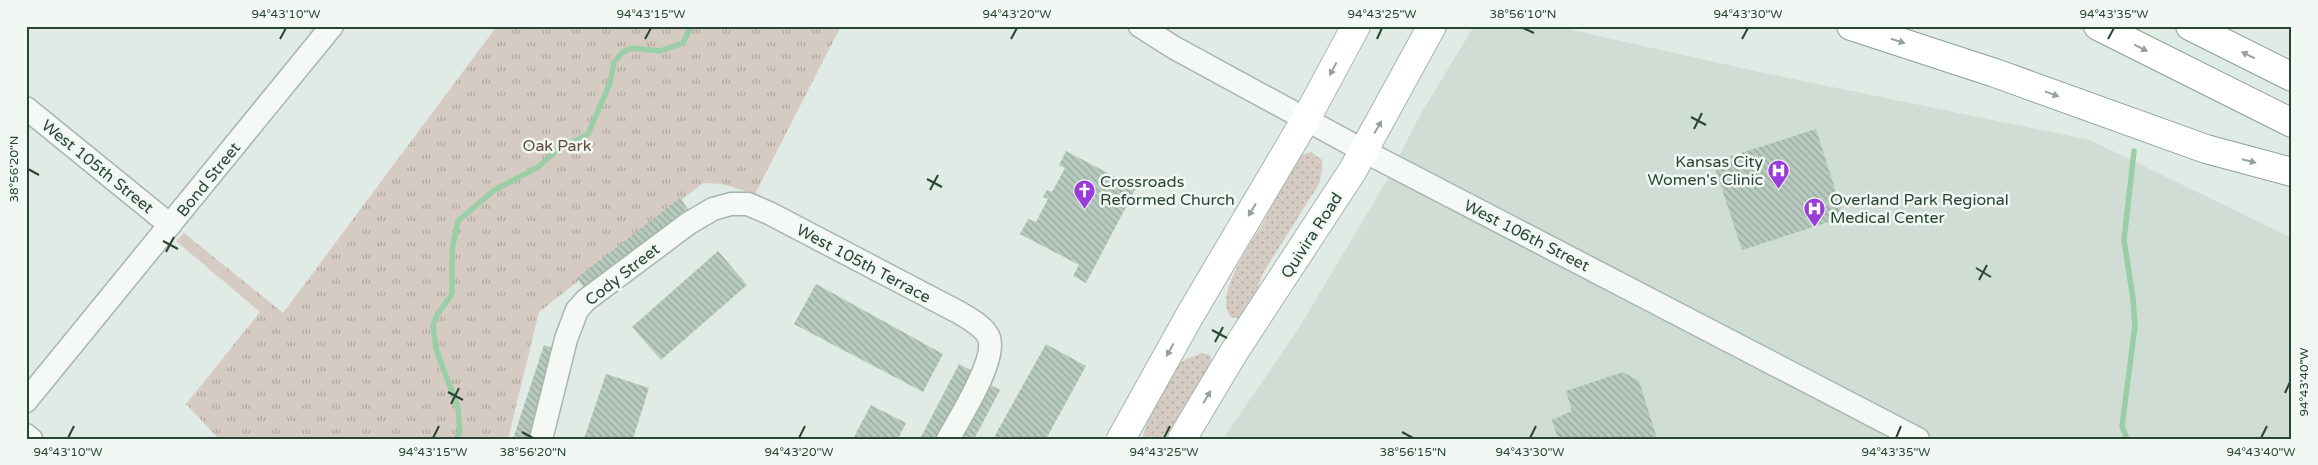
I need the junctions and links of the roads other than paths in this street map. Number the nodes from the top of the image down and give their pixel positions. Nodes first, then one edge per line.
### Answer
1 (332, 26) edge
2 (1140, 26) edge
3 (1356, 26) edge
4 (1432, 26) edge
5 (1851, 26) edge
6 (2098, 26) edge
7 (2190, 26) edge
8 (2292, 76) edge
9 (26, 108) edge
10 (1306, 119) junction
11 (2292, 123) edge
12 (1364, 151) junction
13 (2292, 172) edge
14 (731, 204) joint
15 (170, 225) junction
16 (26, 401) edge
17 (26, 435) edge
18 (31, 439) edge
19 (541, 439) edge
20 (948, 439) edge
21 (1121, 439) edge
22 (1182, 439) edge
23 (1918, 439) edge

1 - 15 street, Bond Street
2 - 10 street, West 106th Street
3 -> 10 main road
12 -> 4 main road, Quivira Road
5 -> 13 main road
6 -> 11 main road
8 -> 7 main road
9 - 15 street, West 105th Street
10 - 12 street, West 106th Street
10 -> 21 main road
22 -> 12 main road, Quivira Road
12 - 23 street, West 106th Street
14 - 19 street, Cody Street
14 - 20 street, West 105th Terrace
15 - 16 street, Bond Street
17 - 18 street

